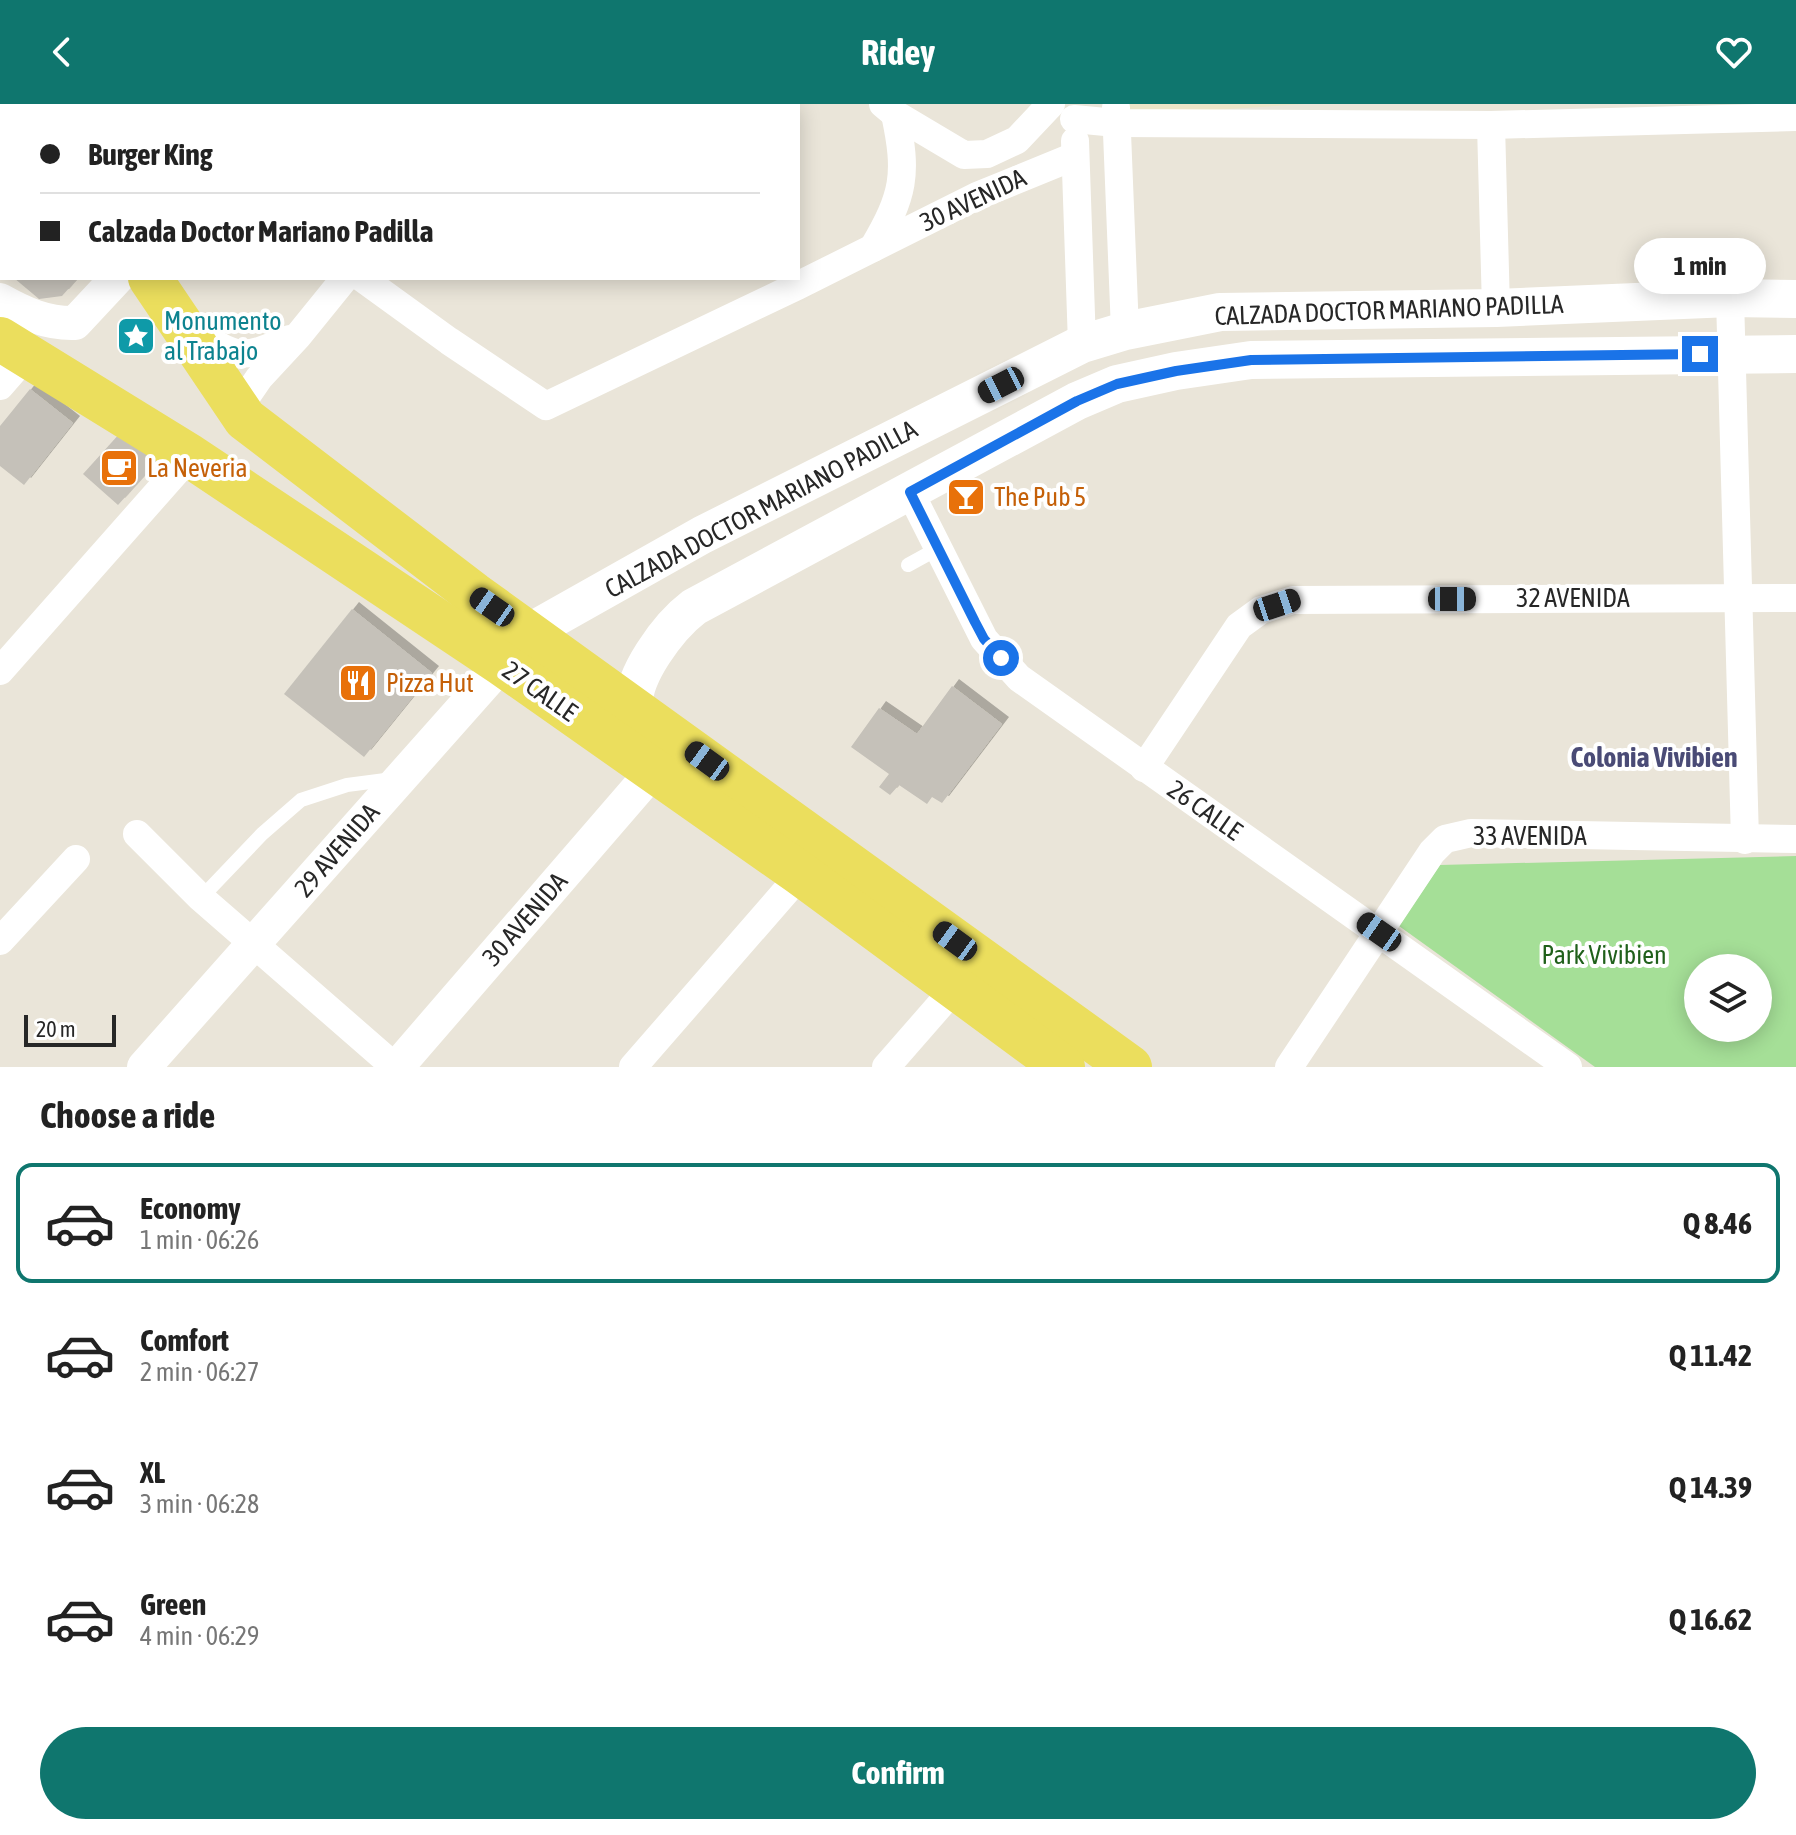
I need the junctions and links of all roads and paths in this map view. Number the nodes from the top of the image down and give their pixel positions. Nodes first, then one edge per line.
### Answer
1 (889, 109) edge
2 (1066, 109) edge
3 (1116, 114) edge
4 (1796, 117) edge
5 (1491, 125) junction
6 (1075, 156) junction
7 (873, 248) junction
8 (800, 279) edge
9 (115, 280) edge
10 (151, 280) edge
11 (343, 280) edge
12 (365, 280) edge
13 (793, 282) edge
14 (1730, 298) junction
15 (1796, 299) edge
16 (0, 300) edge
17 (1496, 308) junction
18 (176, 313) junction
19 (1125, 331) junction
20 (298, 336) junction
21 (1082, 344) junction
22 (1731, 354) junction
23 (1796, 354) edge
24 (9, 360) edge
25 (245, 419) junction
26 (190, 456) junction
27 (910, 492) junction
28 (937, 549) junction
29 (908, 565) dead end
30 (1739, 597) junction
31 (1796, 598) edge
32 (515, 648) junction
33 (0, 671) edge
34 (633, 708) junction
35 (1144, 768) junction
36 (653, 771) junction
37 (399, 779) junction
38 (137, 834) dead end
39 (1796, 839) edge
40 (1745, 840) junction
41 (76, 859) dead end
42 (801, 874) junction
43 (201, 898) junction
44 (1379, 932) junction
45 (0, 941) edge
46 (255, 945) junction
47 (955, 988) junction
48 (144, 1067) edge
49 (396, 1067) edge
50 (633, 1067) edge
51 (886, 1067) edge
52 (1063, 1067) edge
53 (1130, 1067) edge
54 (1289, 1067) edge
55 (1568, 1067) edge

1 - 2 street, 30 AVENIDA
1 - 7 street, 30 AVENIDA
2 - 3 street
2 - 6 street
3 - 5 street
3 - 19 street
4 - 5 street
5 - 17 street
6 - 7 street, 30 AVENIDA
6 - 21 street
7 - 8 street, 30 AVENIDA
9 - 16 street
10 - 18 main road
11 - 20 street
12 - 13 street, 30 AVENIDA
14 - 15 main road, CALZADA DOCTOR MARIANO PADILLA
14 - 17 main road, CALZADA DOCTOR MARIANO PADILLA
14 - 22 street
17 - 19 main road, CALZADA DOCTOR MARIANO PADILLA
18 - 20 street
18 - 25 main road, 27 CALLE
19 - 21 main road, CALZADA DOCTOR MARIANO PADILLA
20 - 25 street
21 - 32 main road, CALZADA DOCTOR MARIANO PADILLA
22 - 23 main road, CALZADA DOCTOR MARIANO PADILLA
22 - 27 main road, CALZADA DOCTOR MARIANO PADILLA
22 - 30 street
24 - 26 main road, 27 CALLE
25 - 32 main road, 27 CALLE
26 - 32 main road, 27 CALLE
26 - 33 street
27 - 28 street, 26 CALLE
27 - 34 main road, CALZADA DOCTOR MARIANO PADILLA
28 - 29 lane
28 - 35 street, 26 CALLE
30 - 31 street, 32 AVENIDA
30 - 35 street, 32 AVENIDA
30 - 40 street
32 - 34 main road, 27 CALLE
32 - 36 main road, 27 CALLE
32 - 37 street, 29 AVENIDA
34 - 36 main road
34 - 53 main road, 27 CALLE
35 - 44 street, 26 CALLE
36 - 42 main road, 27 CALLE
36 - 49 street, 30 AVENIDA
37 - 43 lane
37 - 46 street, 29 AVENIDA
38 - 43 street
39 - 40 street, 33 AVENIDA
40 - 44 street, 33 AVENIDA
41 - 45 street
42 - 47 main road, 27 CALLE
42 - 50 street
43 - 46 street
44 - 54 street, 33 AVENIDA
44 - 55 street, 26 CALLE
46 - 48 street, 29 AVENIDA
46 - 49 street
47 - 51 street
47 - 52 main road, 27 CALLE

